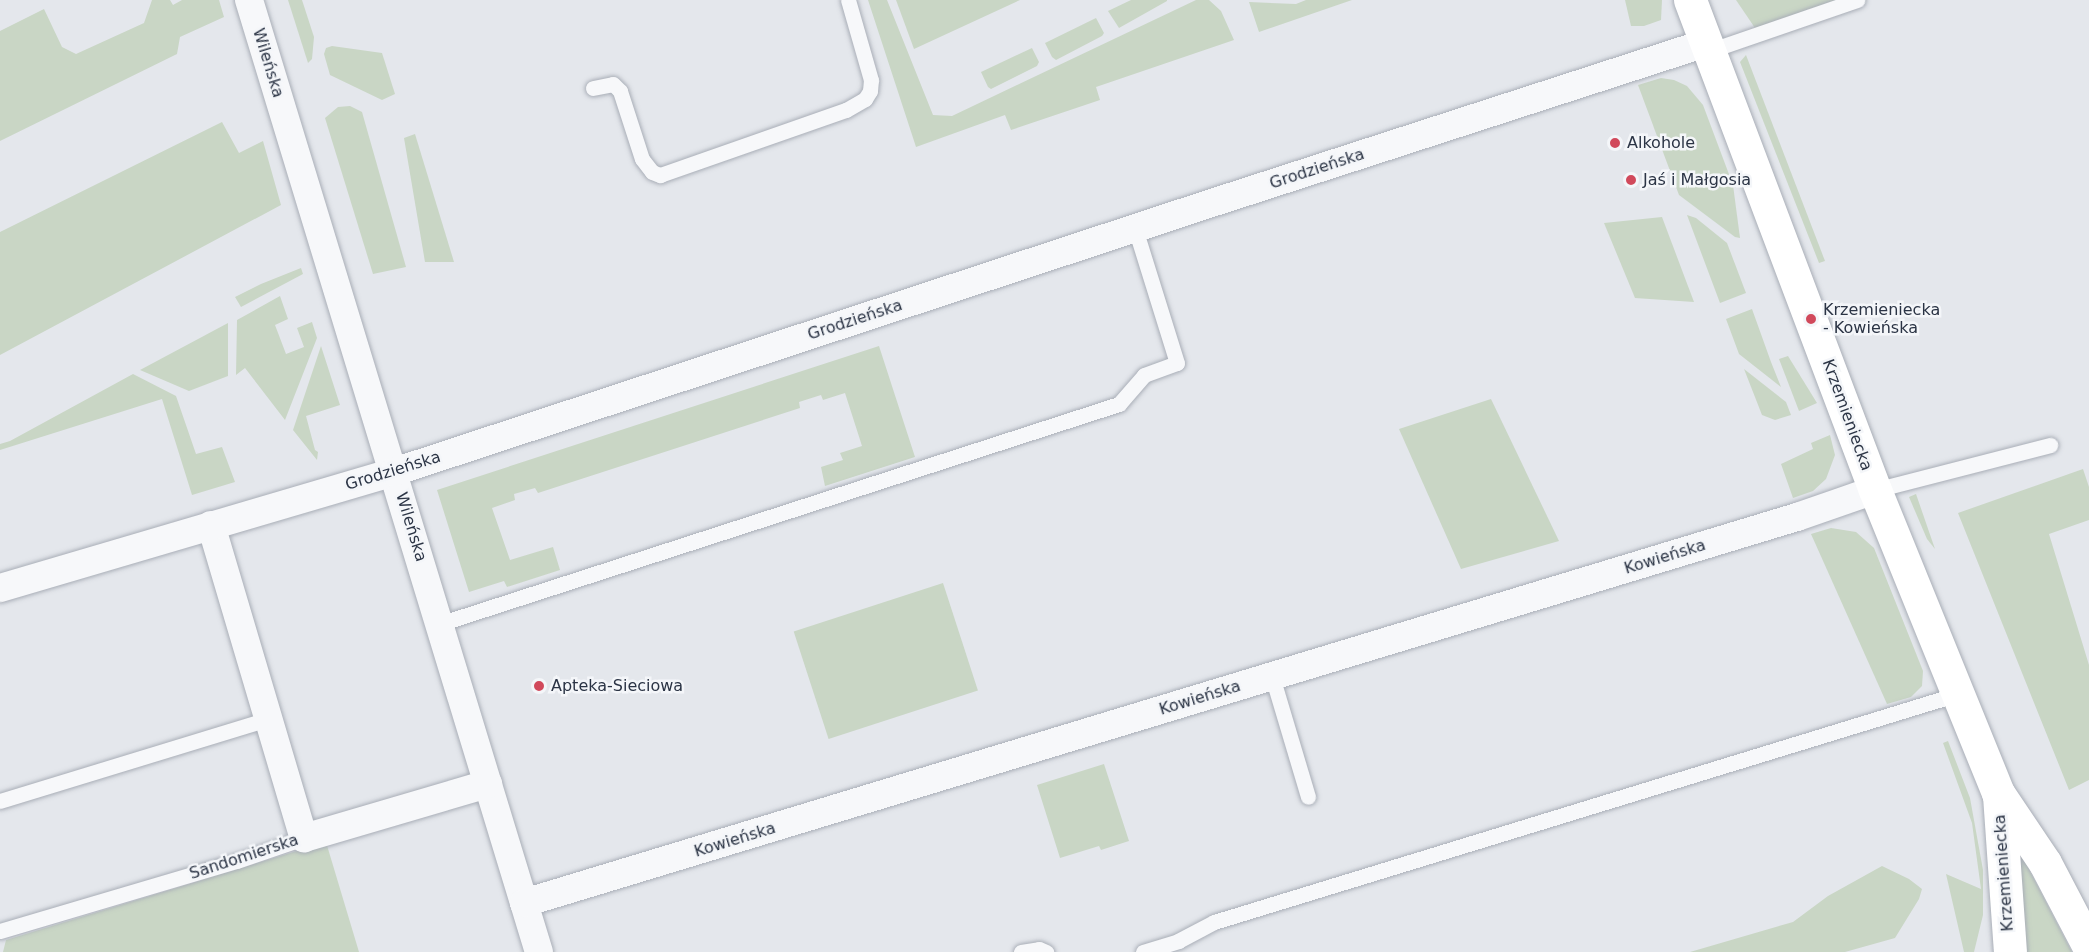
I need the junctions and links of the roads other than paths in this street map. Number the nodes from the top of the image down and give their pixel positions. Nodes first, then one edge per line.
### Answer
1 (249, 0) edge
2 (848, 0) edge
3 (1690, 0) edge
4 (1857, 0) edge
5 (1708, 47) junction
6 (593, 88) dead end
7 (1135, 228) junction
8 (2050, 445) dead end
9 (394, 472) junction
10 (1875, 490) junction
11 (211, 525) junction
12 (0, 588) edge
13 (439, 624) junction
14 (1272, 676) junction
15 (1958, 694) junction
16 (268, 719) junction
17 (488, 784) junction
18 (1998, 793) junction
19 (1308, 797) dead end
20 (0, 801) edge
21 (304, 838) junction
22 (524, 903) junction
23 (0, 931) edge
24 (2005, 944) edge
25 (2089, 947) edge
26 (539, 952) edge
27 (1020, 952) edge
28 (1046, 952) edge
29 (1143, 952) edge

1 - 9 street, Wileńska
2 - 6 lane
3 - 5 main road, Krzemieniecka
4 - 5 lane
5 - 7 street, Grodzieńska
5 - 10 main road, Krzemieniecka
7 - 9 street, Grodzieńska
7 - 13 lane
8 - 10 lane
9 - 11 street, Grodzieńska
9 - 13 street, Wileńska
10 - 14 street, Kowieńska
10 - 15 main road, Krzemieniecka
11 - 12 street, Grodzieńska
11 - 16 street
13 - 17 street, Wileńska
14 - 19 lane
14 - 22 street, Kowieńska
15 - 18 main road, Krzemieniecka
15 - 29 lane
16 - 20 lane
16 - 21 street
17 - 21 street, Sandomierska
17 - 22 street, Wileńska
18 - 24 main road, Krzemieniecka
18 - 25 main road, Krzemieniecka
21 - 23 lane, Sandomierska
22 - 26 street, Wileńska
27 - 28 lane

